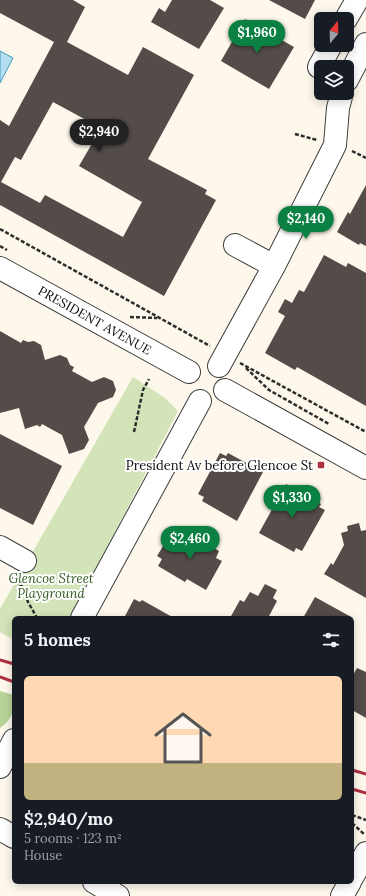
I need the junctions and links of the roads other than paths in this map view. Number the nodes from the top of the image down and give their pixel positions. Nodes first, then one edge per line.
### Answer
1 (357, 0) edge
2 (350, 12) edge
3 (366, 44) edge
4 (354, 67) edge
5 (340, 100) edge
6 (235, 245) dead end
7 (274, 266) junction
8 (0, 268) edge
9 (229, 362) junction
10 (189, 372) junction
11 (225, 390) junction
12 (200, 401) junction
13 (366, 468) edge
14 (0, 547) edge
15 (25, 561) dead end
16 (83, 616) edge
17 (12, 744) edge
18 (0, 767) edge
19 (0, 829) edge
20 (12, 836) edge
21 (366, 853) edge
22 (354, 874) edge
23 (97, 884) edge
24 (349, 884) edge
25 (118, 896) edge
26 (342, 896) edge

1 - 2 street
3 - 4 street
5 - 7 street
6 - 7 street
7 - 9 street
8 - 10 street, PRESIDENT AVENUE
9 - 10 street
9 - 11 street
10 - 12 street
11 - 12 street
11 - 13 street
12 - 16 street
14 - 15 street
17 - 18 street
19 - 20 street
21 - 22 street
23 - 25 street
24 - 26 street

